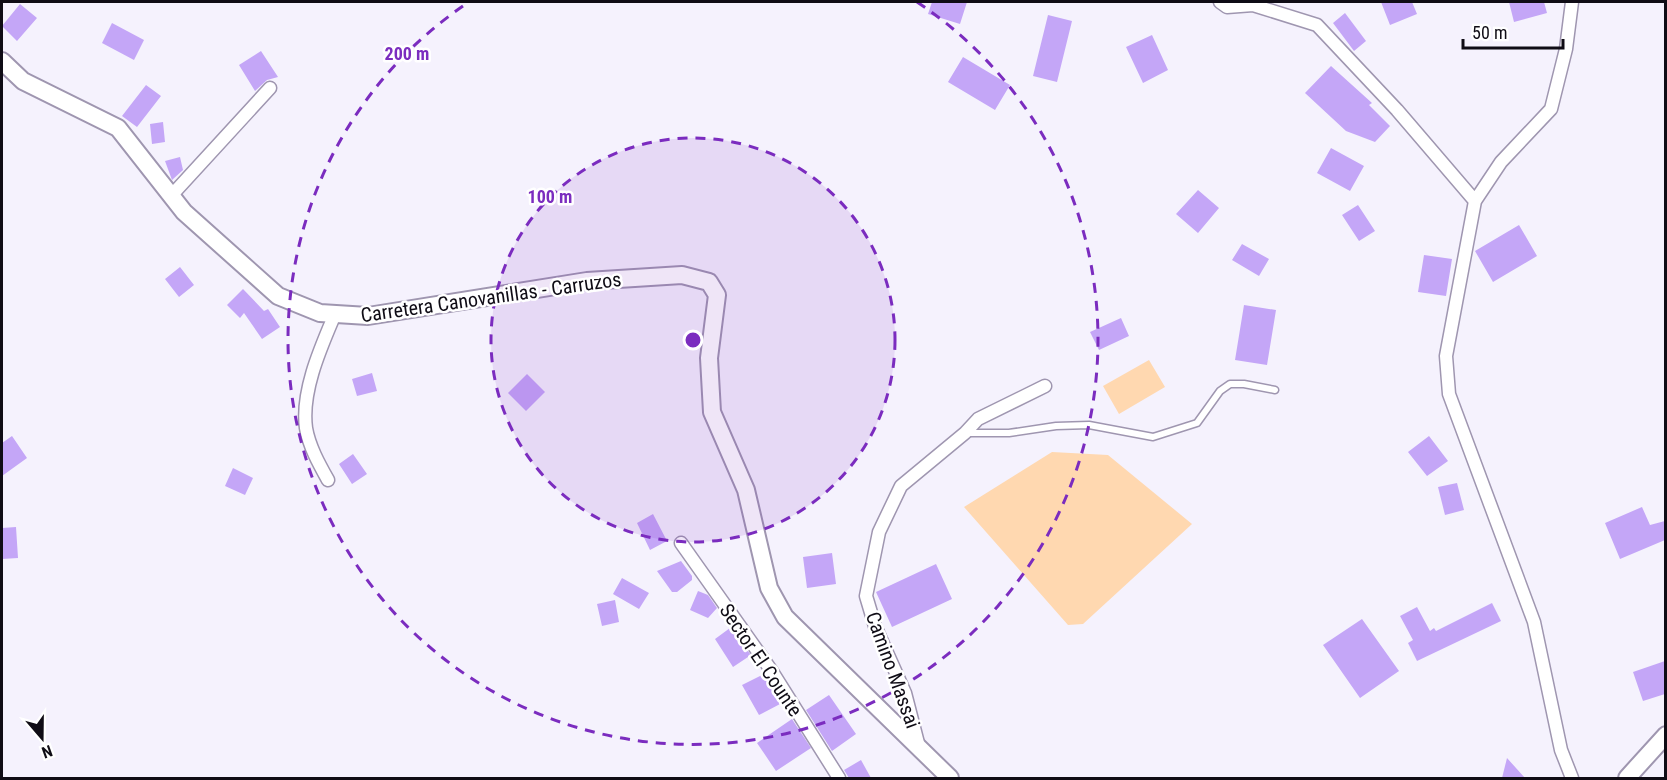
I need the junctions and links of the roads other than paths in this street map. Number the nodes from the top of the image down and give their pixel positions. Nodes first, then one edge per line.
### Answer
1 (1220, 2) edge
2 (1572, 2) edge
3 (1252, 3) edge
4 (2, 61) edge
5 (270, 88) dead end
6 (171, 196) junction
7 (1475, 201) junction
8 (335, 314) junction
9 (1045, 386) dead end
10 (1275, 390) dead end
11 (965, 433) junction
12 (328, 480) dead end
13 (681, 543) dead end
14 (1665, 735) edge
15 (919, 749) junction
16 (839, 778) edge
17 (950, 778) edge
18 (1572, 778) edge
19 (1627, 778) edge

1 - 3 street
2 - 7 street
3 - 7 street
4 - 6 street, Carretera Canovanillas - Carruzos
5 - 6 street
6 - 8 street, Carretera Canovanillas - Carruzos
7 - 18 street
8 - 12 street
8 - 15 street, Carretera Canovanillas - Carruzos
9 - 11 street, Camino Massai
10 - 11 lane
11 - 15 street, Camino Massai
13 - 16 street, Sector El Counte
14 - 19 street
15 - 17 street, Carretera Canovanillas - Carruzos

